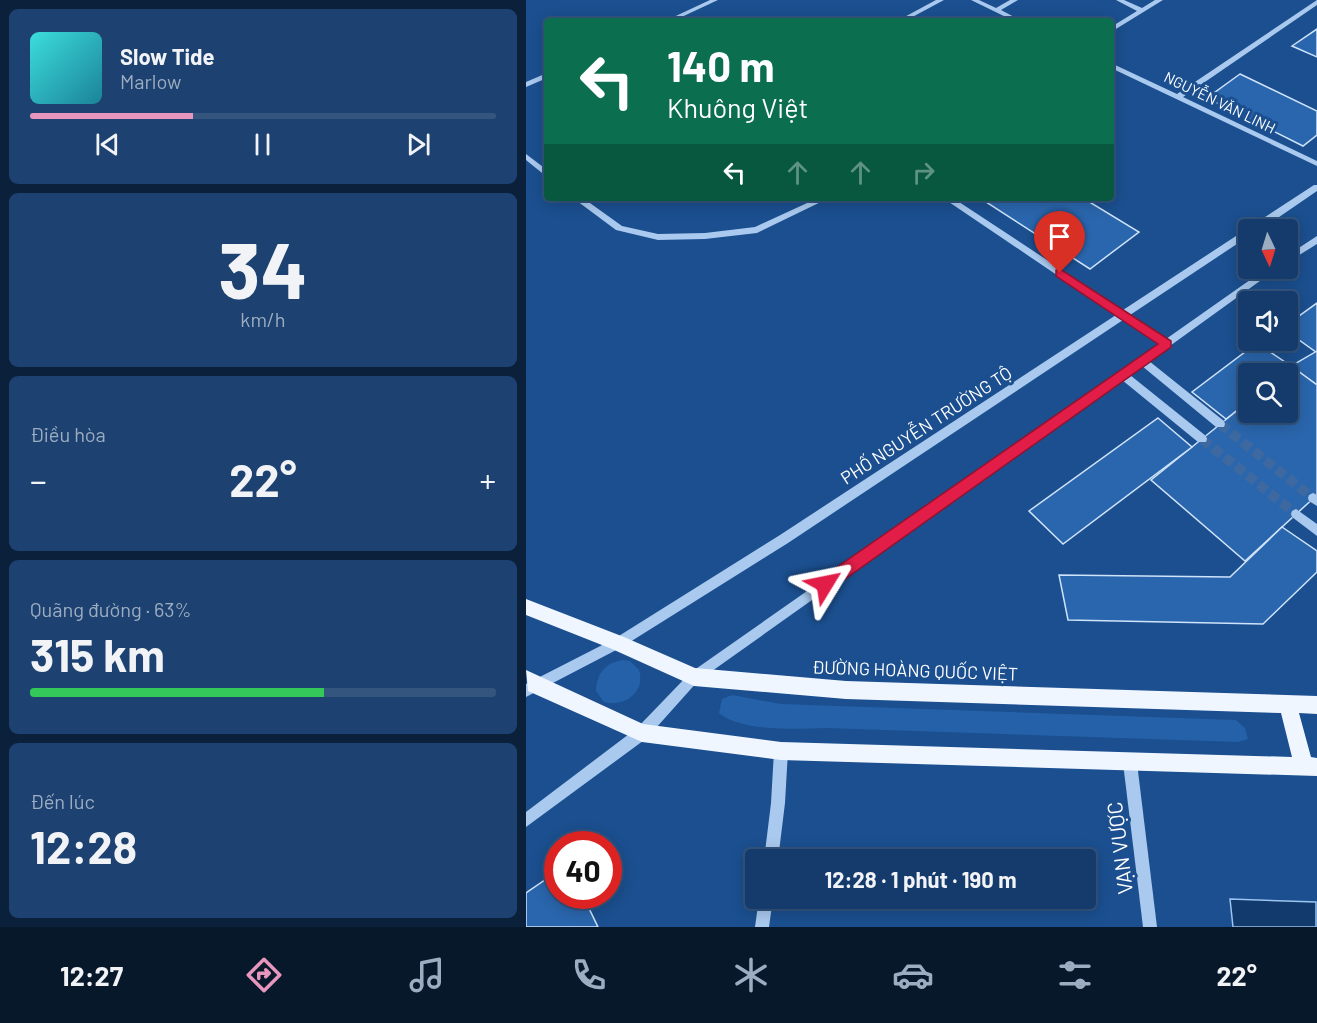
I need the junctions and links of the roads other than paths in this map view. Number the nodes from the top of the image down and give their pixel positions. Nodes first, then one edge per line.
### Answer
1 (715, 0) edge
2 (941, 0) edge
3 (974, 0) edge
4 (1015, 0) edge
5 (1119, 0) edge
6 (1160, 0) edge
7 (1316, 2) edge
8 (996, 10) junction
9 (1142, 11) junction
10 (675, 18) edge
11 (906, 18) edge
12 (1013, 18) edge
13 (1114, 28) edge
14 (1114, 66) edge
15 (544, 76) edge
16 (526, 85) edge
17 (1178, 97) junction
18 (526, 156) edge
19 (1316, 164) edge
20 (544, 171) edge
21 (1316, 187) edge
22 (581, 201) edge
23 (819, 201) edge
24 (952, 201) edge
25 (1269, 219) edge
26 (1316, 239) edge
27 (1238, 240) edge
28 (1298, 252) edge
29 (1259, 279) edge
30 (1123, 315) junction
31 (1167, 344) junction
32 (1142, 361) junction
33 (1123, 375) junction
34 (1220, 424) tunnel mouth
35 (1202, 439) tunnel mouth
36 (1296, 514) tunnel mouth
37 (1316, 531) edge
38 (526, 607) edge
39 (618, 643) junction
40 (694, 677) junction
41 (529, 685) edge
42 (1288, 704) junction
43 (1316, 705) edge
44 (642, 733) junction
45 (781, 751) junction
46 (1130, 764) junction
47 (1310, 767) edge
48 (526, 820) edge
49 (772, 849) edge
50 (764, 909) edge
51 (762, 927) edge
52 (1150, 927) edge

1 - 10 street
2 - 11 street
3 - 8 street
4 - 8 street
5 - 9 street
6 - 9 street
7 - 17 street
8 - 12 street
9 - 13 street
14 - 17 street, NGUYỄN VĂN LINH
15 - 16 street
17 - 19 street, NGUYỄN VĂN LINH
18 - 20 street
21 - 25 street, PHỐ NGUYỄN TRƯỜNG TỘ
22 - 23 street
24 - 30 street
26 - 28 street
27 - 30 street, PHỐ NGUYỄN TRƯỜNG TỘ
29 - 31 street
30 - 31 street
30 - 39 street, PHỐ NGUYỄN TRƯỜNG TỘ
31 - 32 street
32 - 33 street
32 - 34 street
33 - 35 street
33 - 40 street
36 - 37 street
38 - 39 main road, ĐƯỜNG HOÀNG QUỐC VIỆT
39 - 40 main road, ĐƯỜNG HOÀNG QUỐC VIỆT
39 - 41 street, PHỐ NGUYỄN TRƯỜNG TỘ
40 - 42 main road, ĐƯỜNG HOÀNG QUỐC VIỆT
40 - 44 street
41 - 44 main road
42 - 43 main road, ĐƯỜNG HOÀNG QUỐC VIỆT
42 - 47 main road
44 - 45 main road
44 - 48 street
45 - 46 main road
45 - 49 street
46 - 47 main road
46 - 52 street, VẠN VƯỢC
50 - 51 street

